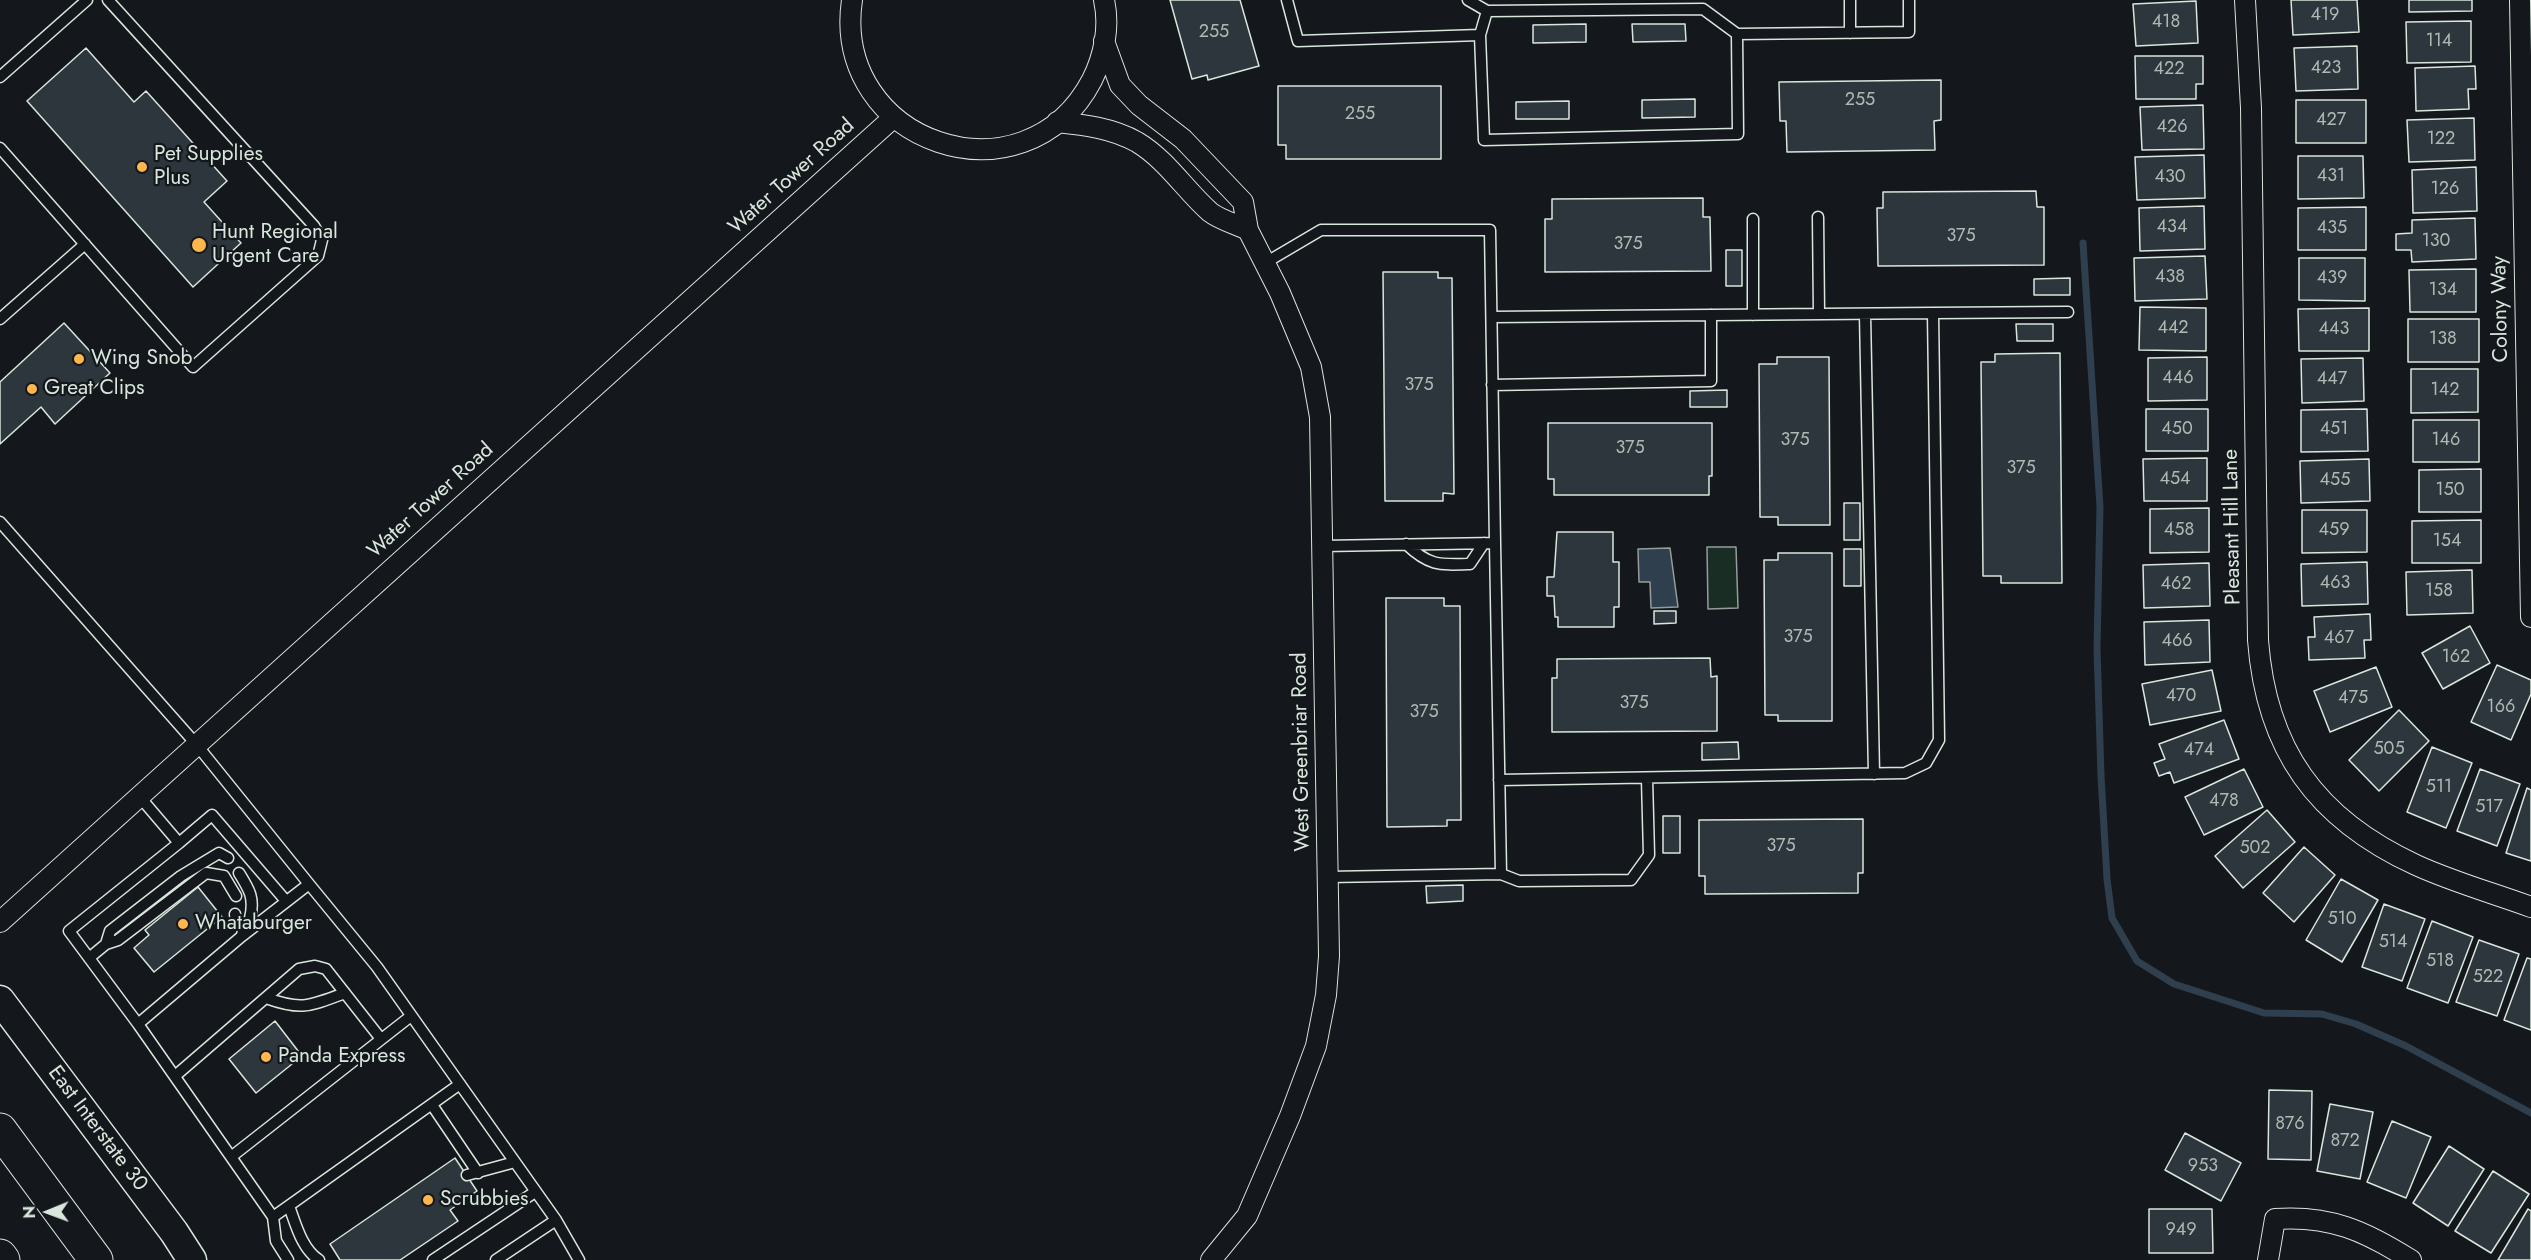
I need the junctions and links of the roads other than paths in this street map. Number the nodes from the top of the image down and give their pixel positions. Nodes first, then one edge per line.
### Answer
1 (87, 0) edge
2 (108, 0) edge
3 (852, 0) edge
4 (1104, 0) edge
5 (1287, 0) edge
6 (1468, 0) edge
7 (1850, 0) edge
8 (1909, 0) edge
9 (2245, 0) edge
10 (2520, 0) edge
11 (1487, 11) junction
12 (1850, 33) junction
13 (1737, 34) junction
14 (1480, 35) junction
15 (1104, 41) junction
16 (0, 77) edge
17 (894, 117) junction
18 (1057, 122) junction
19 (0, 148) edge
20 (1818, 217) dead end
21 (1753, 219) dead end
22 (1248, 230) junction
23 (85, 244) junction
24 (1265, 263) junction
25 (2068, 312) dead end
26 (1933, 313) junction
27 (1820, 314) junction
28 (1865, 314) junction
29 (1711, 315) junction
30 (1753, 315) junction
31 (1492, 317) junction
32 (0, 319) edge
33 (1492, 385) junction
34 (0, 522) edge
35 (1490, 543) junction
36 (1406, 544) junction
37 (1323, 546) junction
38 (2531, 617) edge
39 (196, 744) junction
40 (1874, 774) junction
41 (1647, 779) junction
42 (1499, 780) junction
43 (139, 796) junction
44 (178, 843) junction
45 (228, 858) dead end
46 (239, 873) dead end
47 (1501, 874) junction
48 (1328, 877) junction
49 (309, 884) junction
50 (236, 896) dead end
51 (286, 901) junction
52 (2531, 907) edge
53 (236, 914) dead end
54 (0, 922) edge
55 (243, 932) junction
56 (106, 944) junction
57 (89, 958) junction
58 (345, 993) junction
59 (266, 998) junction
60 (0, 1000) edge
61 (411, 1016) junction
62 (138, 1024) junction
63 (381, 1039) junction
64 (175, 1076) junction
65 (460, 1084) junction
66 (432, 1105) junction
67 (0, 1130) edge
68 (231, 1157) junction
69 (515, 1162) junction
70 (535, 1192) junction
71 (289, 1206) junction
72 (273, 1217) junction
73 (556, 1220) junction
74 (0, 1256) edge
75 (3, 1260) edge
76 (96, 1260) edge
77 (192, 1260) edge
78 (288, 1260) edge
79 (319, 1260) edge
80 (433, 1260) edge
81 (496, 1260) edge
82 (579, 1260) edge
83 (1211, 1260) edge
84 (2268, 1260) edge
85 (2411, 1260) edge

1 - 16 lane
2 - 23 lane
3 - 17 street
4 - 15 street
5 - 14 lane
6 - 11 lane
7 - 12 lane
8 - 12 lane
9 - 52 street, Pleasant Hill Lane
10 - 38 street, Colony Way
11 - 13 lane
11 - 14 lane
12 - 13 lane
13 - 14 lane
15 - 18 street
15 - 22 street, West Greenbriar Road
17 - 18 street
17 - 39 street, Water Tower Road
18 - 22 street
19 - 23 lane
20 - 27 lane
21 - 30 lane
22 - 24 street, West Greenbriar Road
23 - 32 lane
24 - 31 lane
24 - 37 street, West Greenbriar Road
25 - 26 lane
26 - 28 lane
26 - 40 lane
27 - 28 lane
27 - 30 lane
28 - 40 lane
29 - 30 lane
29 - 31 lane
29 - 33 lane
31 - 33 lane
33 - 35 lane
34 - 39 lane
35 - 36 lane
35 - 36 lane
35 - 42 lane
36 - 37 lane
37 - 48 street, West Greenbriar Road
39 - 43 street, Water Tower Road
39 - 49 lane
40 - 41 lane
41 - 42 lane
41 - 47 lane
42 - 47 lane
43 - 44 lane
43 - 54 street, Water Tower Road
44 - 51 lane
44 - 57 lane
45 - 56 lane
46 - 55 lane
47 - 48 lane
48 - 83 street, West Greenbriar Road
49 - 51 lane
49 - 61 lane
50 - 56 lane
51 - 55 lane
53 - 55 lane
55 - 62 lane
56 - 57 lane
57 - 62 lane
58 - 59 lane
58 - 59 lane
58 - 63 lane
59 - 64 lane
60 - 77 main road, East Interstate 30
61 - 63 lane
61 - 65 lane
62 - 64 lane
63 - 68 lane
64 - 68 lane
65 - 66 lane
65 - 69 lane
66 - 69 lane
66 - 71 lane
67 - 76 highway
68 - 72 lane
69 - 70 lane
70 - 73 lane
70 - 80 lane
71 - 72 lane
71 - 79 lane
72 - 78 lane
73 - 81 lane
73 - 82 lane
74 - 75 highway
84 - 85 street

